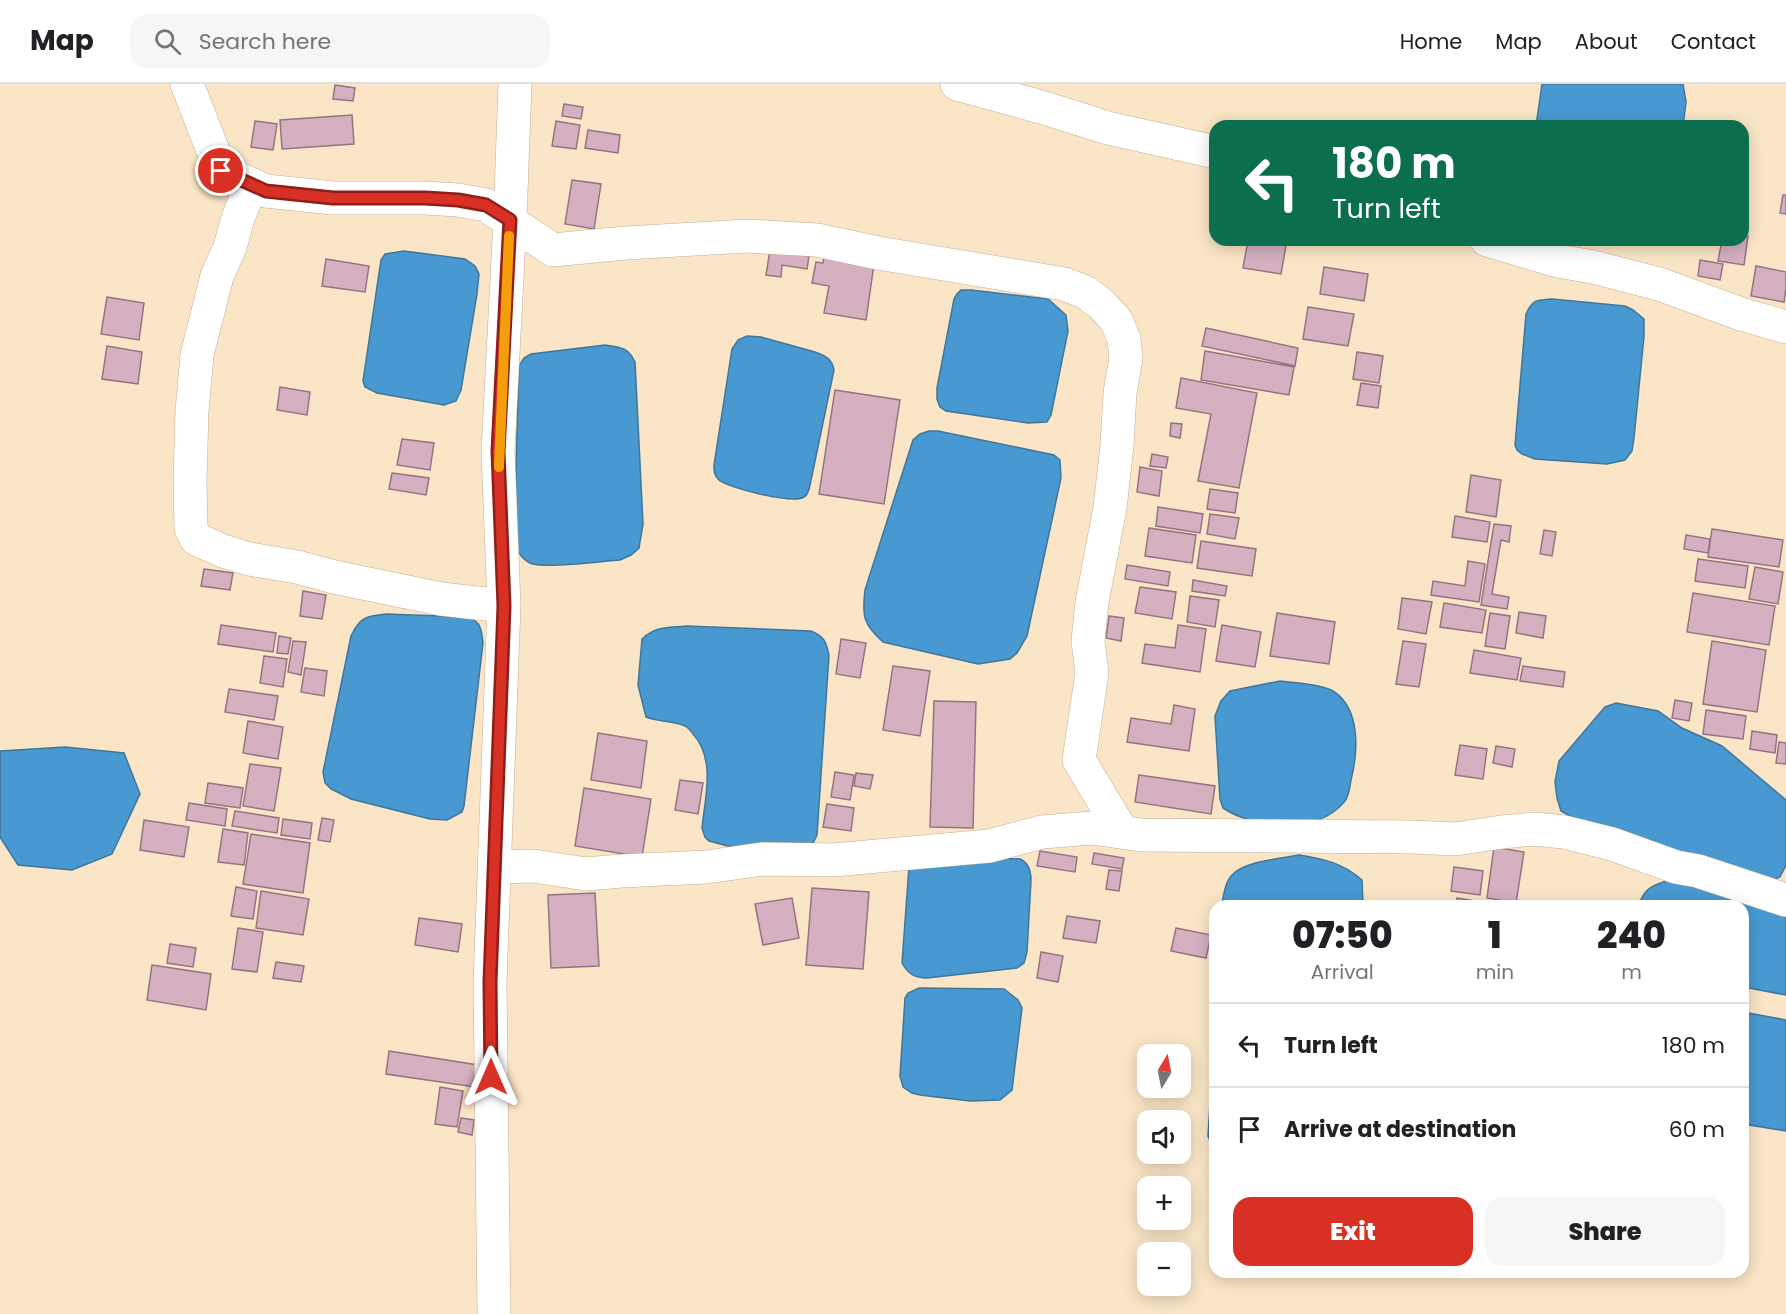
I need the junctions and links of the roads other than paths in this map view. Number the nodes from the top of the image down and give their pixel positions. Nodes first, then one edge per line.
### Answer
1 (188, 84) edge
2 (515, 84) edge
3 (957, 84) edge
4 (1209, 151) edge
5 (252, 185) junction
6 (510, 220) junction
7 (1507, 246) edge
8 (1786, 327) edge
9 (504, 606) junction
10 (1122, 832) junction
11 (495, 867) junction
12 (1785, 897) edge
13 (494, 1314) edge

1 - 5 street
2 - 6 street
3 - 4 street
5 - 6 street
5 - 9 street
6 - 9 street
6 - 10 street
7 - 8 street
9 - 11 street
10 - 11 street
10 - 12 street
11 - 13 street

